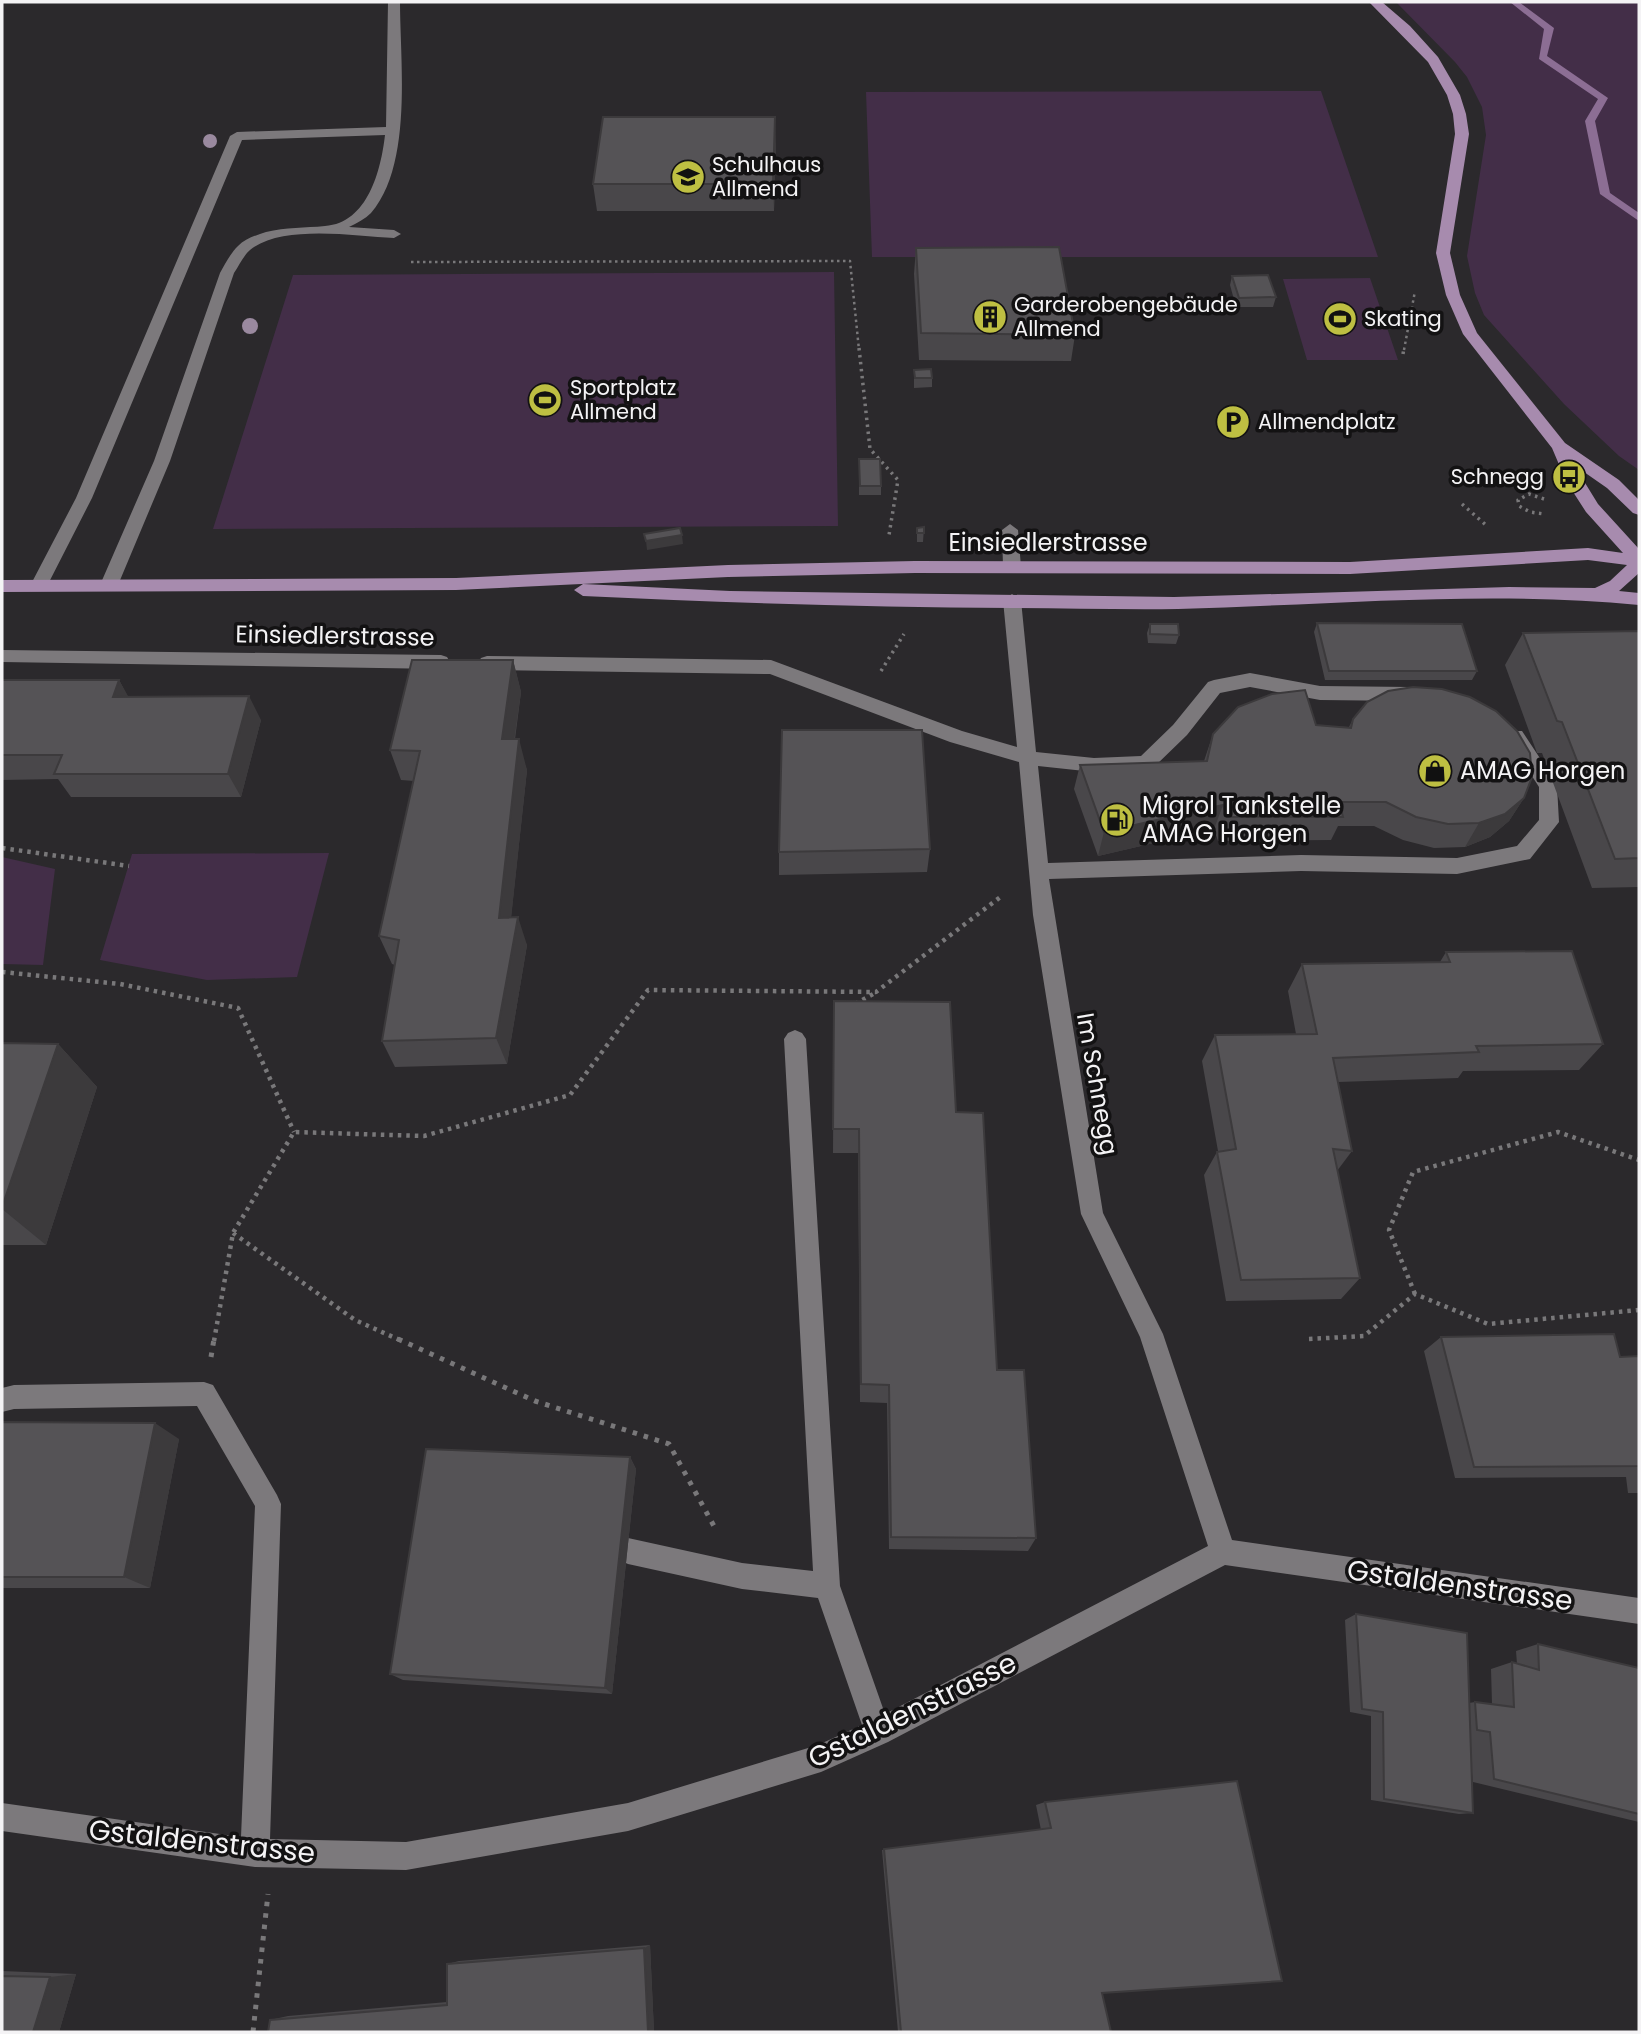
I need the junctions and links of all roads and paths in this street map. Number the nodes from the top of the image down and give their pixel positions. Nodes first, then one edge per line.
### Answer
1 (394, 2) edge
2 (1375, 2) edge
3 (392, 131) junction
4 (328, 232) junction
5 (394, 234) joint
6 (1559, 447) junction
7 (1547, 502) dead end
8 (1639, 509) edge
9 (1544, 514) dead end
10 (1010, 530) dead end
11 (887, 545) dead end
12 (1639, 562) edge
13 (1012, 567) junction
14 (456, 584) junction
15 (109, 585) junction
16 (2, 586) edge
17 (39, 586) junction
18 (1597, 594) junction
19 (1639, 599) edge
20 (1012, 600) junction
21 (906, 630) dead end
22 (2, 656) edge
23 (1429, 697) edge
24 (863, 701) junction
25 (1500, 724) edge
26 (1029, 758) junction
27 (2, 848) edge
28 (129, 866) dead end
29 (1039, 871) junction
30 (2, 972) edge
31 (876, 992) junction
32 (853, 1006) edge
33 (795, 1039) dead end
34 (294, 1132) junction
35 (1639, 1160) edge
36 (233, 1233) junction
37 (1415, 1294) junction
38 (1639, 1310) edge
39 (1309, 1339) dead end
40 (204, 1394) junction
41 (2, 1400) edge
42 (628, 1551) dead end
43 (1223, 1552) junction
44 (742, 1576) junction
45 (827, 1586) junction
46 (1639, 1611) edge
47 (878, 1732) junction
48 (2, 1817) edge
49 (264, 1854) junction
50 (253, 2032) edge

1 - 3 street
2 - 6 main road
3 - 4 street
3 - 17 street
4 - 5 street
4 - 15 street
5 - 11 path
6 - 8 main road
6 - 12 main road
7 - 9 path
10 - 13 street
12 - 13 main road, Einsiedlerstrasse
12 - 18 main road
13 - 14 main road, Einsiedlerstrasse
13 - 20 main road
14 - 15 main road, Einsiedlerstrasse
14 - 20 main road, Einsiedlerstrasse
15 - 17 main road, Einsiedlerstrasse
16 - 17 main road, Einsiedlerstrasse
18 - 19 main road, Einsiedlerstrasse
18 - 20 main road, Einsiedlerstrasse
20 - 26 street, Im Schnegg
21 - 24 path
22 - 24 street, Einsiedlerstrasse
23 - 26 street, Einsiedlerstrasse
24 - 26 street, Einsiedlerstrasse
25 - 29 street
26 - 29 street, Im Schnegg
27 - 28 path
29 - 31 path
29 - 43 street, Im Schnegg
30 - 34 path
31 - 32 path
31 - 34 path
33 - 45 street
34 - 36 path
35 - 37 path
36 - 40 path
36 - 44 path
37 - 38 path
37 - 39 path
40 - 41 street
40 - 49 street
42 - 44 street
43 - 46 street, Gstaldenstrasse
43 - 47 street, Gstaldenstrasse
44 - 45 street
45 - 47 street
47 - 49 street, Gstaldenstrasse
48 - 49 street, Gstaldenstrasse
49 - 50 path

